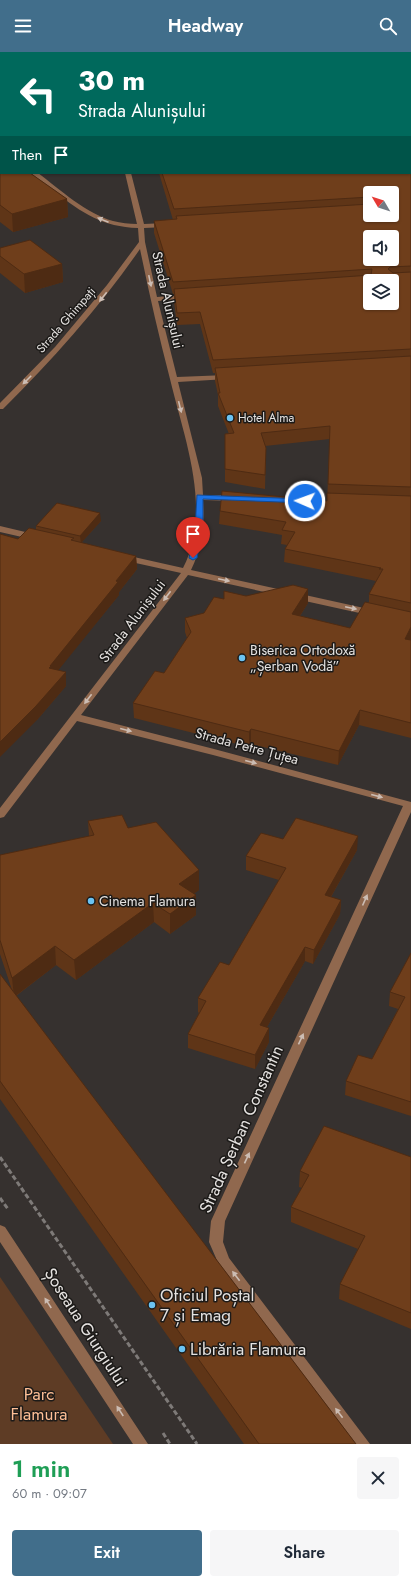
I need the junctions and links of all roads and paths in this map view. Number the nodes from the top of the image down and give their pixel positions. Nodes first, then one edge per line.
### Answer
1 (35, 174) edge
2 (128, 174) edge
3 (173, 224) edge
4 (141, 226) junction
5 (142, 242) junction
6 (191, 297) edge
7 (154, 299) junction
8 (236, 376) edge
9 (173, 380) junction
10 (0, 407) edge
11 (200, 497) junction
12 (241, 499) edge
13 (0, 529) edge
14 (46, 539) edge
15 (115, 555) edge
16 (186, 572) junction
17 (381, 615) edge
18 (75, 717) junction
19 (410, 805) edge
20 (0, 815) edge
21 (0, 1157) edge
22 (0, 1231) edge
23 (141, 1444) edge
24 (197, 1444) edge
25 (363, 1444) edge

4 -> 1 street
2 - 4 street, Strada Alunișului
3 - 4 street
4 - 5 street, Strada Alunișului
5 -> 7 street, Strada Alunișului
5 -> 10 street, Strada Ghimpați
6 - 7 street
7 - 9 street, Strada Alunișului
8 - 9 street
9 -> 11 street, Strada Alunișului
11 - 12 street
11 - 16 street, Strada Alunișului
13 - 14 street
15 - 16 street
16 -> 17 street
16 -> 18 street, Strada Alunișului
18 -> 19 street, Strada Petre Țuțea
18 - 20 street, Strada Alunișului
25 -> 19 street, Strada Șerban Constantin
21 - 24 path
23 -> 22 street, Șoseaua Giurgiului

